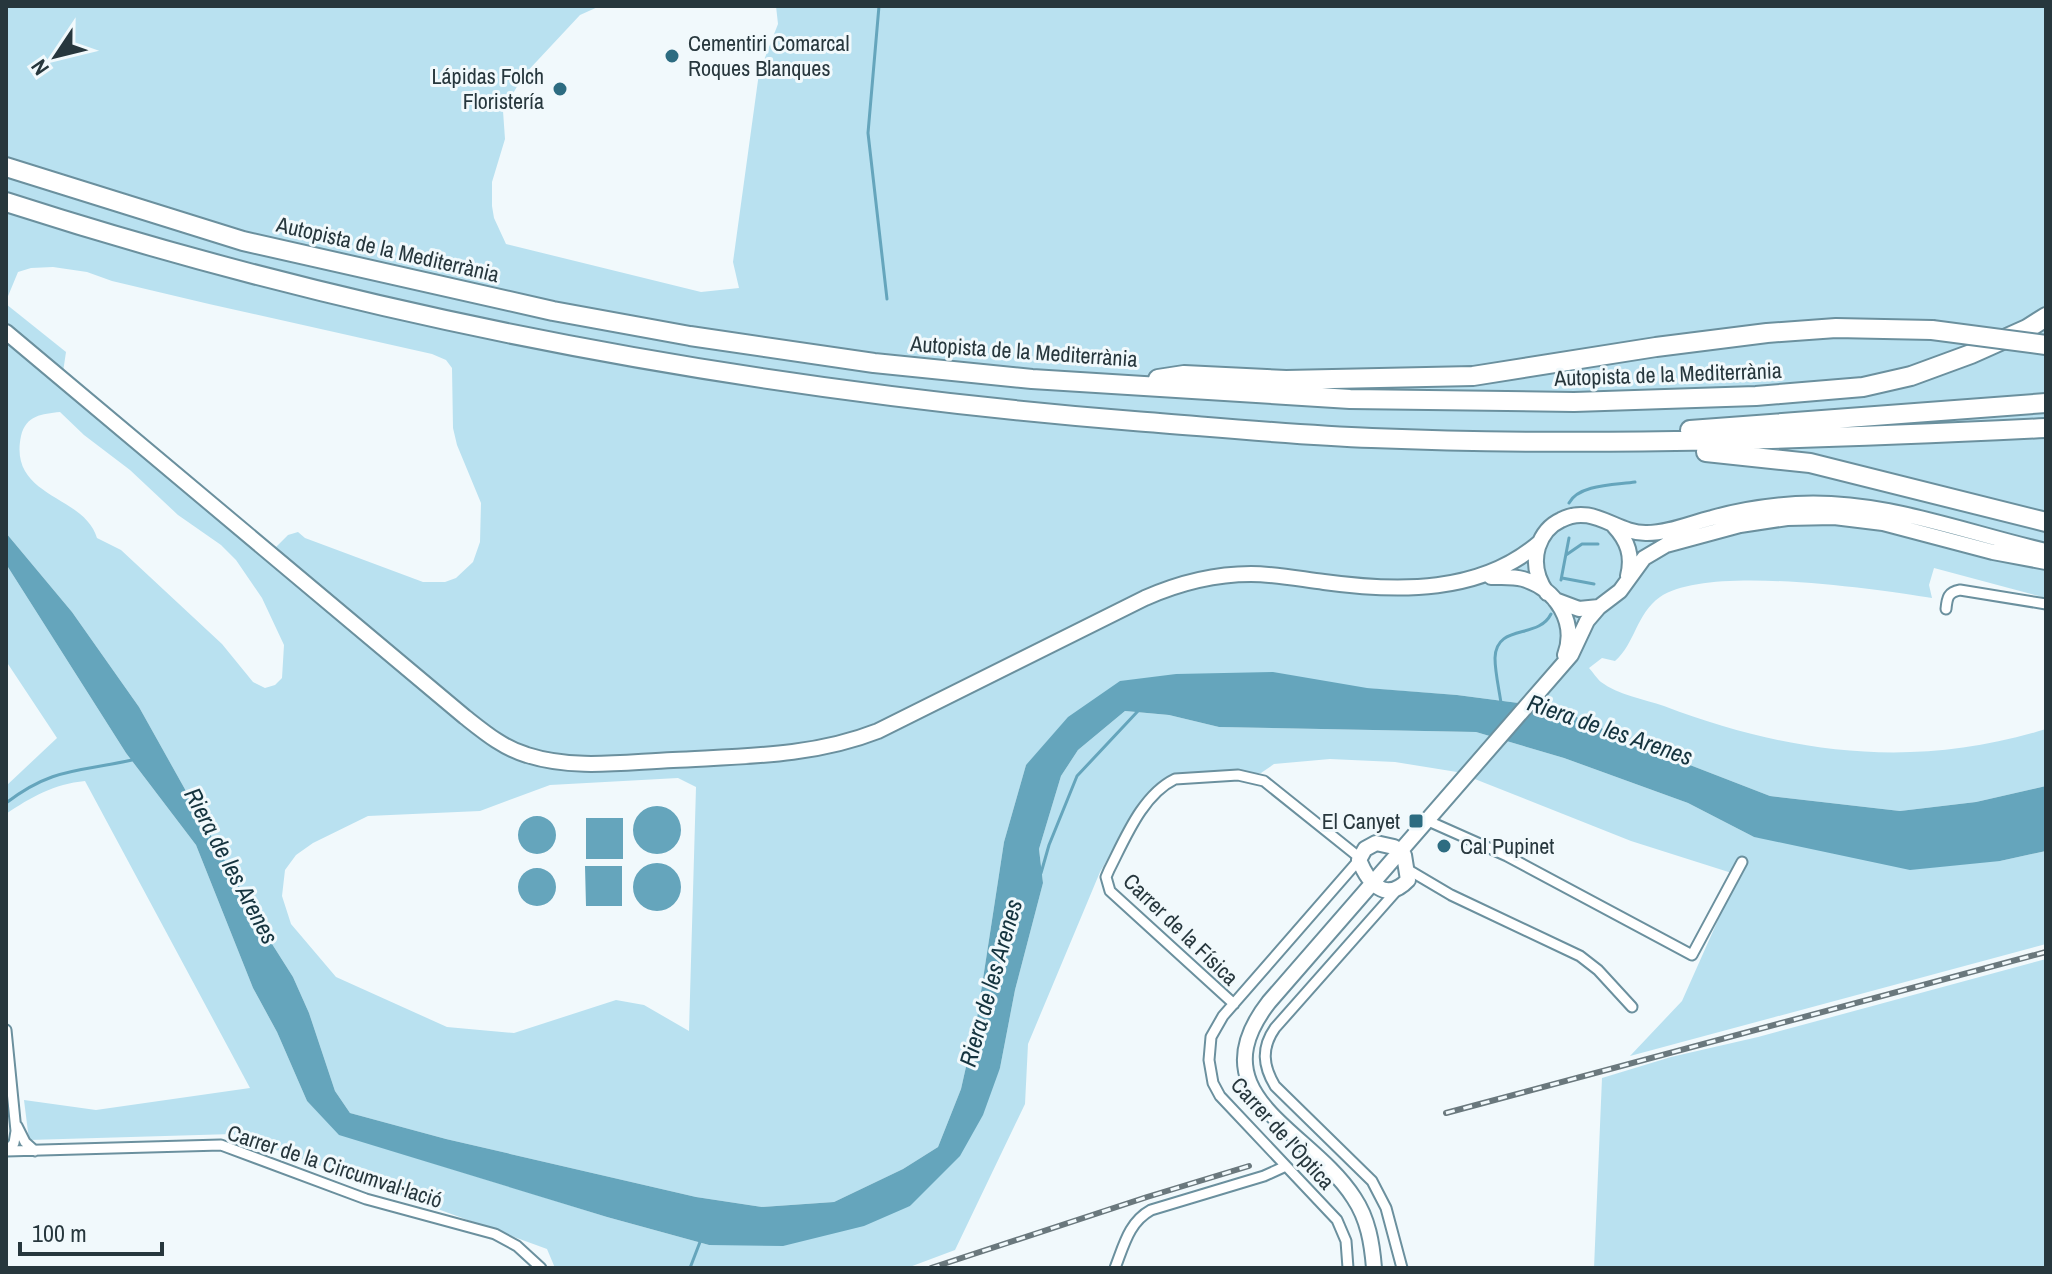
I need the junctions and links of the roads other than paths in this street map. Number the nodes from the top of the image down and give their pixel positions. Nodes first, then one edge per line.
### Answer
1 (6, 167) edge
2 (6, 202) edge
3 (2046, 305) edge
4 (2046, 317) edge
5 (6, 332) edge
6 (1995, 341) junction
7 (2046, 345) edge
8 (1137, 384) junction
9 (2046, 403) edge
10 (2046, 428) edge
11 (1559, 440) junction
12 (1581, 442) junction
13 (2046, 522) edge
14 (1611, 523) junction
15 (1540, 542) junction
16 (2046, 551) edge
17 (1993, 552) junction
18 (2046, 562) edge
19 (2046, 570) edge
20 (1482, 577) junction
21 (1625, 584) junction
22 (1551, 596) junction
23 (2046, 604) edge
24 (1599, 607) junction
25 (1946, 609) dead end
26 (1559, 668) junction
27 (1426, 820) junction
28 (1400, 850) junction
29 (1742, 862) dead end
30 (1367, 872) junction
31 (1405, 879) junction
32 (1374, 915) junction
33 (1234, 1004) junction
34 (1632, 1007) dead end
35 (6, 1030) edge
36 (11, 1121) edge
37 (6, 1149) edge
38 (35, 1151) junction
39 (1286, 1166) junction
40 (541, 1268) edge
41 (1115, 1268) edge
42 (1348, 1268) edge
43 (1374, 1268) edge
44 (1402, 1268) edge

1 - 8 highway, Autopista de la Mediterrània
2 - 11 highway
3 - 6 highway
4 - 6 highway, Autopista de la Mediterrània
5 - 20 main road
6 - 8 highway, Autopista de la Mediterrània
7 - 8 highway, bridge
9 - 11 highway
10 - 12 highway
11 - 12 highway
12 - 13 highway
14 - 15 main road
14 - 16 main road
14 - 21 main road
15 - 20 main road
15 - 22 main road
17 - 18 main road
17 - 19 main road
17 - 21 main road
20 - 22 main road
21 - 24 main road
22 - 24 main road
22 - 26 main road
23 - 25 street
24 - 26 main road
26 - 27 main road
27 - 28 main road
27 - 29 street
28 - 30 main road
28 - 30 main road
28 - 31 main road
30 - 31 main road
30 - 32 street
30 - 33 street, Carrer de l'Òptica
30 - 33 street, Carrer de la Física
30 - 43 main road
31 - 32 street
31 - 34 street
32 - 44 street
33 - 39 street, Carrer de l'Òptica
35 - 36 street
36 - 37 street
36 - 38 street
37 - 38 street, Carrer de la Circumval·lació
38 - 40 street, Carrer de la Circumval·lació
39 - 41 street
39 - 42 street, Carrer de l'Òptica

